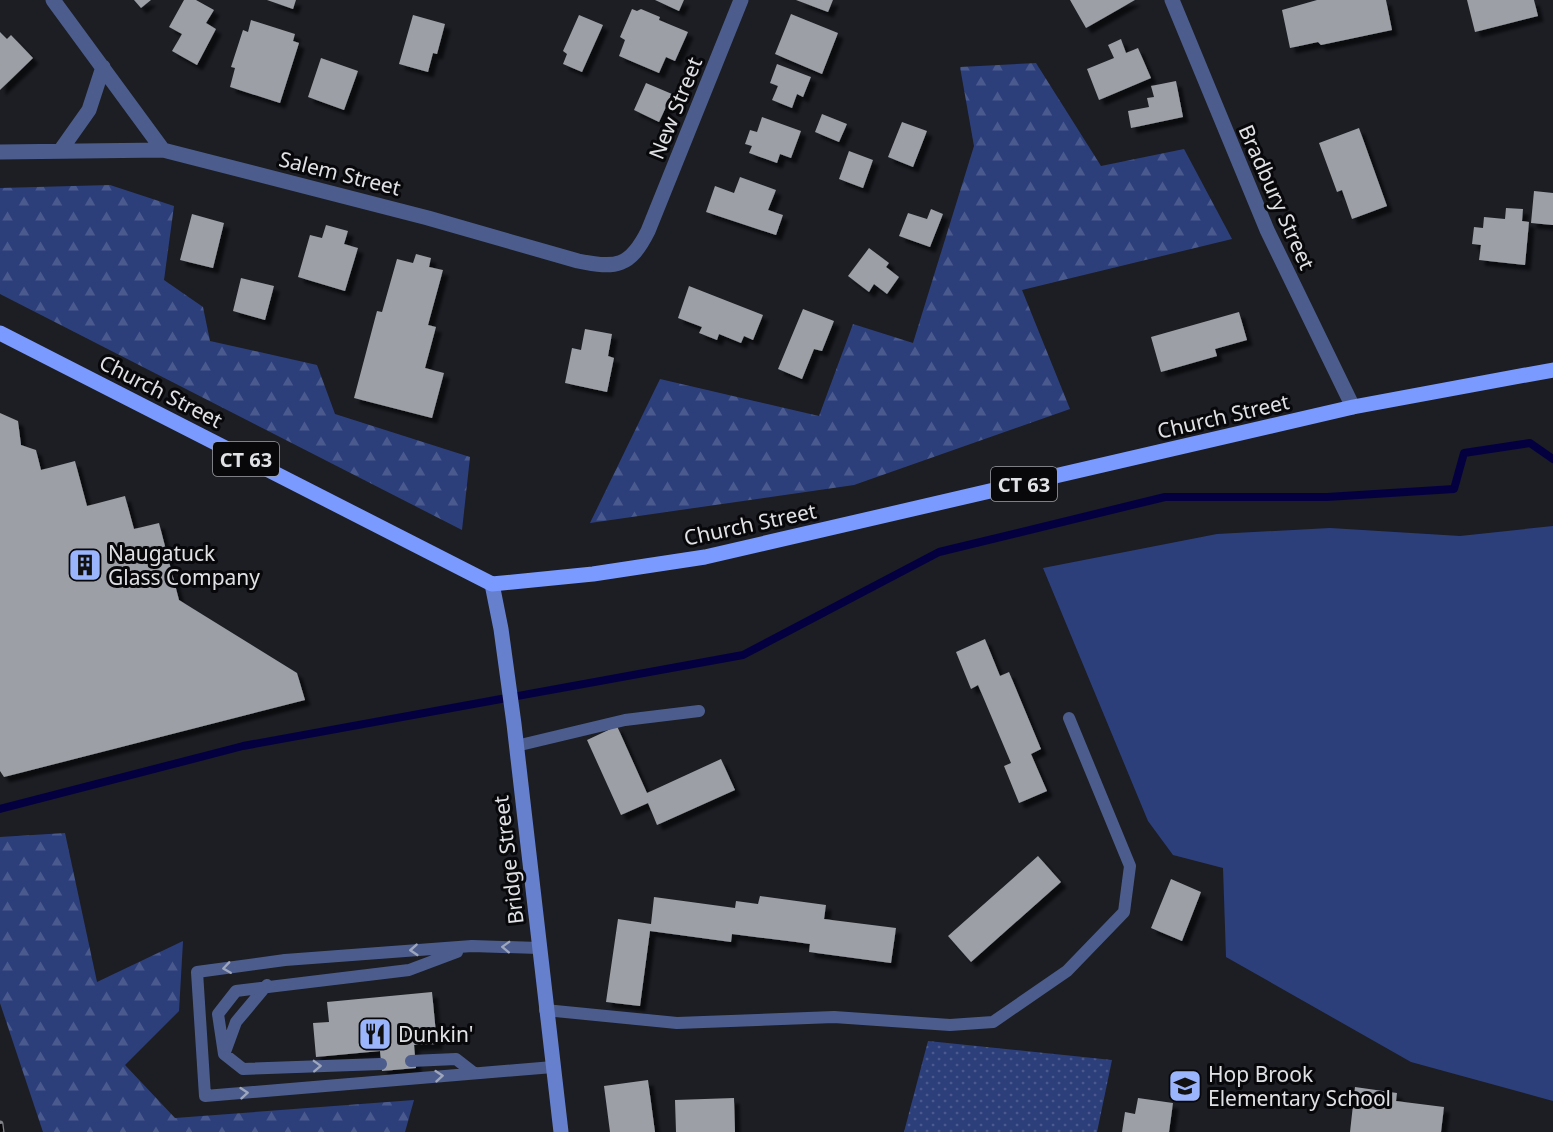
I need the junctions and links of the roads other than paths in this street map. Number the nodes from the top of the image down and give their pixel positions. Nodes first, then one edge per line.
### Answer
1 (53, 0) edge
2 (741, 0) edge
3 (1172, 0) edge
4 (103, 67) junction
5 (163, 150) junction
6 (60, 151) junction
7 (0, 152) edge
8 (648, 231) joint
9 (0, 333) edge
10 (1553, 370) edge
11 (1353, 407) junction
12 (492, 584) junction
13 (699, 711) dead end
14 (1069, 718) dead end
15 (516, 746) junction
16 (472, 946) junction
17 (539, 948) junction
18 (267, 985) junction
19 (545, 1010) junction
20 (224, 1054) junction
21 (411, 1061) dead end
22 (381, 1064) dead end
23 (553, 1067) junction
24 (474, 1073) junction
25 (561, 1132) edge

1 - 4 street
2 - 8 street, New Street
3 - 11 street, Bradbury Street
4 - 5 street
4 - 6 street
5 - 6 street, Salem Street
5 - 8 street, Salem Street
6 - 7 street, Salem Street
9 - 12 main road, Church Street / CT 63
10 - 11 main road, Church Street / CT 63
11 - 12 main road, Church Street / CT 63
12 - 15 main road, Bridge Street
13 - 15 lane
14 - 19 lane
15 - 17 main road, Bridge Street
17 -> 16 lane
16 - 18 lane
16 -> 24 lane
17 - 19 main road, Bridge Street
18 - 20 lane
18 - 20 lane
19 - 23 main road, Bridge Street
20 -> 22 lane
21 - 24 lane
23 - 24 lane
23 - 25 main road, Bridge Street

